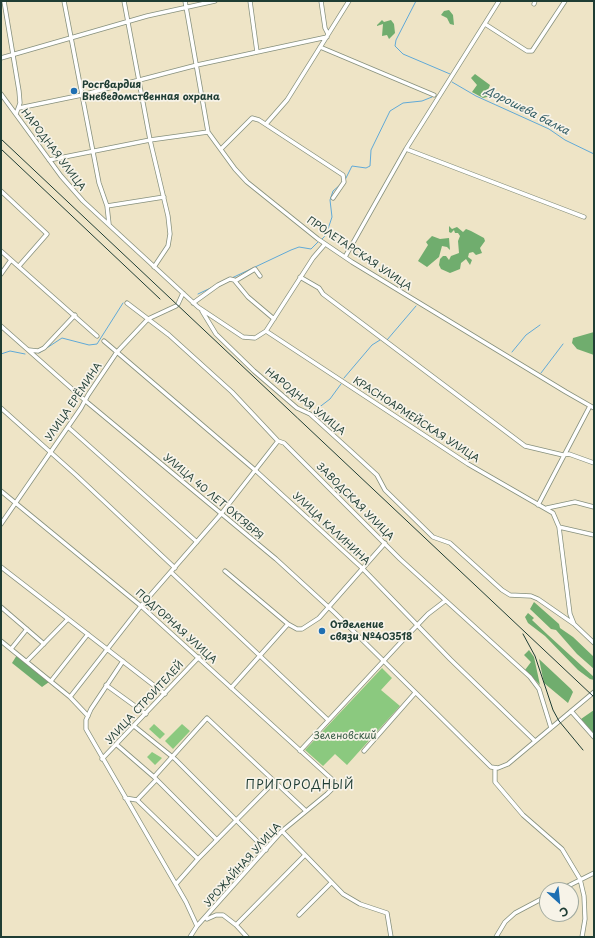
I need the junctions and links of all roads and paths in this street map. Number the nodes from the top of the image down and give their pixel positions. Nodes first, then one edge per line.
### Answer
1 (4, 1) edge
2 (64, 1) edge
3 (124, 1) edge
4 (185, 1) edge
5 (215, 1) edge
6 (250, 1) edge
7 (321, 1) edge
8 (349, 1) edge
9 (499, 1) edge
10 (565, 1) edge
11 (186, 7) junction
12 (128, 21) junction
13 (485, 24) junction
14 (328, 36) junction
15 (70, 38) junction
16 (320, 46) junction
17 (257, 52) junction
18 (13, 54) junction
19 (1, 58) edge
20 (197, 65) junction
21 (139, 79) junction
22 (1, 94) edge
23 (82, 95) junction
24 (434, 95) dead end
25 (19, 108) junction
26 (16, 114) junction
27 (266, 124) junction
28 (208, 132) junction
29 (150, 140) junction
30 (221, 149) junction
31 (406, 149) junction
32 (93, 151) junction
33 (49, 160) junction
34 (1, 191) edge
35 (164, 197) junction
36 (333, 198) dead end
37 (106, 206) junction
38 (584, 218) dead end
39 (109, 224) junction
40 (325, 244) junction
41 (1, 251) edge
42 (345, 257) junction
43 (11, 260) junction
44 (19, 266) junction
45 (154, 267) junction
46 (1, 274) edge
47 (260, 276) dead end
48 (300, 277) junction
49 (235, 281) junction
50 (182, 294) junction
51 (127, 303) dead end
52 (193, 303) junction
53 (202, 311) junction
54 (75, 315) junction
55 (148, 319) junction
56 (274, 320) junction
57 (1, 326) edge
58 (266, 331) junction
59 (97, 336) dead end
60 (104, 341) dead end
61 (28, 350) junction
62 (117, 352) junction
63 (85, 401) junction
64 (590, 406) junction
65 (1, 408) edge
66 (594, 408) edge
67 (68, 427) junction
68 (278, 441) junction
69 (50, 452) junction
70 (563, 455) junction
71 (594, 463) edge
72 (255, 470) junction
73 (1, 491) edge
74 (15, 503) junction
75 (538, 504) junction
76 (594, 507) edge
77 (546, 508) junction
78 (221, 514) junction
79 (1, 524) edge
80 (559, 527) junction
81 (594, 535) edge
82 (197, 542) junction
83 (385, 544) junction
84 (1, 567) edge
85 (175, 568) junction
86 (362, 568) junction
87 (225, 571) dead end
88 (172, 573) junction
89 (445, 601) junction
90 (142, 606) junction
91 (1, 607) edge
92 (328, 607) junction
93 (68, 619) junction
94 (288, 624) junction
95 (574, 624) junction
96 (418, 625) junction
97 (27, 629) junction
98 (88, 634) junction
99 (1, 641) edge
100 (594, 643) edge
101 (44, 644) junction
102 (11, 649) junction
103 (108, 649) junction
104 (260, 656) junction
105 (199, 657) junction
106 (27, 661) junction
107 (123, 661) junction
108 (384, 661) junction
109 (51, 682) junction
110 (106, 686) junction
111 (231, 688) junction
112 (415, 693) junction
113 (592, 693) edge
114 (165, 694) junction
115 (70, 697) junction
116 (571, 711) junction
117 (146, 714) junction
118 (88, 716) junction
119 (328, 720) junction
120 (134, 726) junction
121 (551, 728) junction
122 (594, 737) edge
123 (535, 741) junction
124 (117, 745) junction
125 (300, 750) junction
126 (364, 751) dead end
127 (171, 757) junction
128 (102, 760) junction
129 (495, 768) junction
130 (155, 779) junction
131 (274, 782) junction
132 (335, 782) joint
133 (125, 798) junction
134 (137, 800) junction
135 (306, 811) junction
136 (237, 820) junction
137 (282, 831) junction
138 (217, 840) junction
139 (266, 850) junction
140 (304, 856) junction
141 (198, 859) junction
142 (594, 874) edge
143 (580, 879) junction
144 (575, 882) edge
145 (331, 883) junction
146 (176, 884) junction
147 (539, 900) edge
148 (299, 915) dead end
149 (205, 920) junction
150 (236, 925) junction
151 (197, 926) junction
152 (190, 937) edge
153 (247, 937) edge
154 (391, 937) edge
155 (496, 937) edge
156 (582, 937) edge

1 - 18 street
2 - 15 street
3 - 12 street
4 - 11 street, ПРОЛЕТАРСКАЯ УЛИЦА
5 - 11 street
6 - 17 street
7 - 14 street
8 - 14 street
9 - 13 street
10 - 13 street
11 - 12 street
11 - 20 street, ПРОЛЕТАРСКАЯ УЛИЦА
12 - 15 street
12 - 21 street
13 - 31 street
14 - 16 street
14 - 17 street
15 - 18 street
15 - 23 street
16 - 24 street
16 - 27 street
17 - 20 street
18 - 19 street
18 - 25 street
20 - 21 street
20 - 28 street, ПРОЛЕТАРСКАЯ УЛИЦА
21 - 23 street
21 - 29 street
22 - 26 street, НАРОДНАЯ УЛИЦА
23 - 25 street
23 - 32 street
25 - 26 street
26 - 33 street, НАРОДНАЯ УЛИЦА
27 - 30 street
27 - 36 street
28 - 29 street
28 - 30 street, ПРОЛЕТАРСКАЯ УЛИЦА
29 - 32 street
29 - 35 street
30 - 40 street, ПРОЛЕТАРСКАЯ УЛИЦА
31 - 38 street
31 - 42 street
32 - 33 street
32 - 37 street
33 - 39 street, НАРОДНАЯ УЛИЦА
34 - 44 street
35 - 37 street
35 - 45 street
37 - 39 street
39 - 45 street, НАРОДНАЯ УЛИЦА
40 - 42 street, ПРОЛЕТАРСКАЯ УЛИЦА
40 - 48 street
41 - 43 street
42 - 64 street, ПРОЛЕТАРСКАЯ УЛИЦА
43 - 44 street
43 - 46 street
44 - 54 street
45 - 50 street, НАРОДНАЯ УЛИЦА
47 - 49 street
48 - 56 street
48 - 70 street
49 - 52 street
49 - 56 street
50 - 52 street, НАРОДНАЯ УЛИЦА
50 - 55 street, УЛИЦА ЕРЁМИНА
51 - 55 street, ЗАВОДСКАЯ УЛИЦА
52 - 53 street, НАРОДНАЯ УЛИЦА
53 - 58 street, НАРОДНАЯ УЛИЦА
53 - 95 street, НАРОДНАЯ УЛИЦА
54 - 59 street
54 - 61 street
55 - 62 street, УЛИЦА ЕРЁМИНА
55 - 68 street, ЗАВОДСКАЯ УЛИЦА
56 - 58 street
57 - 61 street, УЛИЦА 40 ЛЕТ ОКТЯБРЯ
58 - 75 street, КРАСНОАРМЕЙСКАЯ УЛИЦА
60 - 62 street, УЛИЦА КАЛИНИНА
61 - 63 street, УЛИЦА 40 ЛЕТ ОКТЯБРЯ
62 - 63 street, УЛИЦА ЕРЁМИНА
62 - 72 street, УЛИЦА КАЛИНИНА
63 - 67 street, УЛИЦА ЕРЁМИНА
63 - 78 street, УЛИЦА 40 ЛЕТ ОКТЯБРЯ
64 - 66 street, ПРОЛЕТАРСКАЯ УЛИЦА
64 - 70 street
65 - 69 street
67 - 69 street, УЛИЦА ЕРЁМИНА
67 - 82 street
68 - 72 street
68 - 83 street, ЗАВОДСКАЯ УЛИЦА
69 - 74 street, УЛИЦА ЕРЁМИНА
69 - 85 street
70 - 71 street
70 - 75 street
72 - 78 street
72 - 86 street, УЛИЦА КАЛИНИНА
73 - 74 street, ПОДГОРНАЯ УЛИЦА
74 - 79 street, УЛИЦА ЕРЁМИНА
74 - 90 street, ПОДГОРНАЯ УЛИЦА
75 - 77 street, КРАСНОАРМЕЙСКАЯ УЛИЦА
76 - 77 street
77 - 80 street
78 - 82 street
78 - 92 street, УЛИЦА 40 ЛЕТ ОКТЯБРЯ
80 - 81 street
80 - 95 street
82 - 85 street
83 - 86 street
83 - 89 street, ЗАВОДСКАЯ УЛИЦА
84 - 93 street
85 - 88 street
86 - 92 street
86 - 96 street, УЛИЦА КАЛИНИНА
87 - 94 street
88 - 90 street
88 - 104 street
89 - 96 street
89 - 121 street, ЗАВОДСКАЯ УЛИЦА
90 - 103 street
90 - 105 street, ПОДГОРНАЯ УЛИЦА
91 - 97 street
92 - 94 street
92 - 108 street, УЛИЦА 40 ЛЕТ ОКТЯБРЯ
93 - 98 street
93 - 101 street
94 - 104 street
95 - 100 street, НАРОДНАЯ УЛИЦА
96 - 108 street
96 - 123 street, УЛИЦА КАЛИНИНА
97 - 101 street
97 - 102 street
98 - 103 street
98 - 109 street
99 - 102 street
101 - 106 street
102 - 106 street
103 - 107 street
103 - 115 street
104 - 111 street
104 - 119 street
105 - 111 street, ПОДГОРНАЯ УЛИЦА
105 - 114 street, УЛИЦА СТРОИТЕЛЕЙ
106 - 109 street
107 - 110 street
107 - 114 street
108 - 112 street, УЛИЦА 40 ЛЕТ ОКТЯБРЯ
108 - 119 street
109 - 115 street
110 - 117 street
110 - 118 street
111 - 125 street, ПОДГОРНАЯ УЛИЦА
112 - 126 street
112 - 129 street, УЛИЦА 40 ЛЕТ ОКТЯБРЯ
113 - 116 street
114 - 117 street, УЛИЦА СТРОИТЕЛЕЙ
115 - 118 street
116 - 121 street
116 - 122 street
117 - 120 street, УЛИЦА СТРОИТЕЛЕЙ
118 - 128 street
119 - 125 street
120 - 124 street, УЛИЦА СТРОИТЕЛЕЙ
120 - 127 street
121 - 123 street
123 - 129 street
124 - 128 street, УЛИЦА СТРОИТЕЛЕЙ
124 - 130 street
125 - 132 street, ПОДГОРНАЯ УЛИЦА
127 - 130 street
127 - 131 street
127 - 136 street
128 - 133 street
129 - 143 street
130 - 134 street
130 - 138 street
131 - 135 street
131 - 136 street
132 - 135 street, УРОЖАЙНАЯ УЛИЦА
133 - 134 street
133 - 146 street
134 - 141 street
135 - 137 street, УРОЖАЙНАЯ УЛИЦА
136 - 138 street
136 - 139 street
137 - 139 street, УРОЖАЙНАЯ УЛИЦА
137 - 140 street
138 - 141 street
139 - 149 street, УРОЖАЙНАЯ УЛИЦА
140 - 145 street
140 - 150 street
141 - 146 street
142 - 143 street
143 - 144 street
143 - 156 street
145 - 148 street
145 - 154 street
146 - 151 street
147 - 155 street
149 - 150 street
149 - 151 street, УРОЖАЙНАЯ УЛИЦА
150 - 153 street
151 - 152 street

